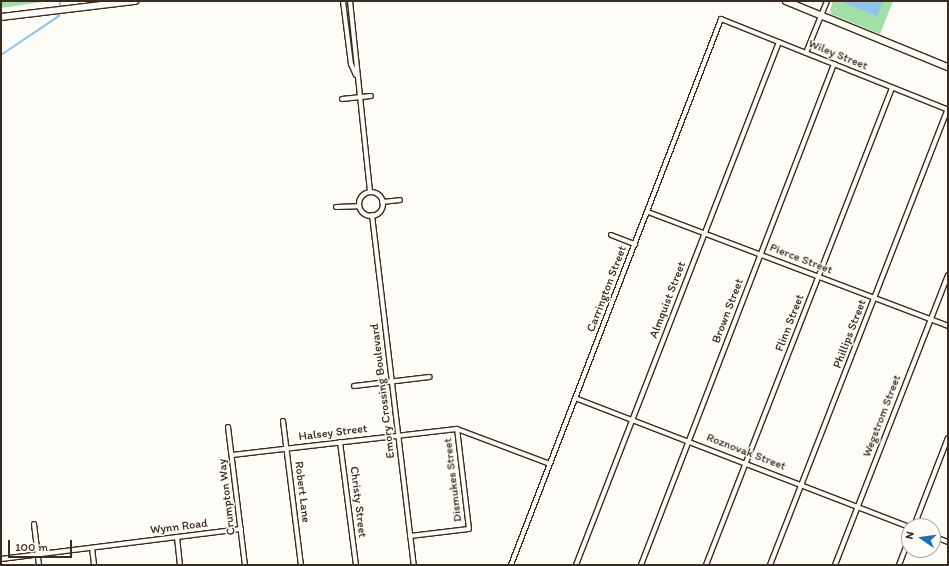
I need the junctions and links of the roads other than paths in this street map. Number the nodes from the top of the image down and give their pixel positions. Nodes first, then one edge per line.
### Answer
1 (134, 1) edge
2 (343, 1) edge
3 (350, 1) edge
4 (786, 1) edge
5 (827, 1) edge
6 (821, 16) junction
7 (1, 17) edge
8 (722, 19) joint
9 (779, 42) junction
10 (806, 53) junction
11 (834, 64) junction
12 (948, 67) edge
13 (356, 75) junction
14 (892, 88) junction
15 (371, 96) dead end
16 (359, 97) junction
17 (342, 99) dead end
18 (948, 110) edge
19 (370, 192) junction
20 (400, 200) dead end
21 (382, 202) junction
22 (359, 206) junction
23 (336, 207) dead end
24 (648, 212) junction
25 (372, 215) junction
26 (705, 233) junction
27 (611, 235) dead end
28 (635, 244) junction
29 (760, 254) junction
30 (948, 275) edge
31 (818, 277) junction
32 (874, 298) junction
33 (930, 319) junction
34 (948, 326) edge
35 (429, 377) dead end
36 (392, 381) junction
37 (354, 386) dead end
38 (575, 398) junction
39 (633, 419) junction
40 (283, 421) dead end
41 (228, 428) dead end
42 (457, 429) junction
43 (399, 436) junction
44 (948, 438) edge
45 (689, 441) junction
46 (340, 442) junction
47 (286, 449) junction
48 (232, 455) junction
49 (746, 463) junction
50 (550, 464) junction
51 (802, 485) junction
52 (858, 507) junction
53 (917, 518) edge
54 (34, 524) dead end
55 (901, 524) edge
56 (241, 530) junction
57 (410, 536) junction
58 (177, 537) junction
59 (92, 548) junction
60 (38, 554) junction
61 (1, 559) edge
62 (39, 565) edge
63 (94, 565) edge
64 (180, 565) edge
65 (245, 565) edge
66 (301, 565) edge
67 (356, 565) edge
68 (414, 565) edge
69 (511, 565) edge
70 (576, 565) edge
71 (641, 565) edge
72 (706, 565) edge
73 (770, 565) edge
74 (835, 565) edge

1 - 7 main road
2 - 13 street
3 - 13 street
4 - 6 main road
5 - 6 street
6 - 10 street
6 - 12 main road
8 - 9 street, Wiley Street
8 - 24 street, Carrington Street
9 - 10 street, Wiley Street
9 - 26 street, Almquist Street
10 - 11 street, Wiley Street
11 - 14 street, Wiley Street
11 - 29 street, Brown Street
13 - 16 street
14 - 18 street, Wiley Street
14 - 31 street, Flinn Street
15 - 16 street
16 - 17 street
16 - 19 street
18 - 32 street, Phillips Street
19 - 21 street
19 - 22 street
20 - 21 street
21 - 25 street
22 - 23 street
22 - 25 street
24 - 26 street, Pierce Street
24 - 28 street, Carrington Street
25 - 36 street, Emory Crossing Boulevard
26 - 29 street, Pierce Street
26 - 39 street, Almquist Street
27 - 28 street
28 - 38 street, Carrington Street
29 - 31 street, Pierce Street
29 - 45 street, Brown Street
30 - 33 street, Wegstrom Street
31 - 32 street, Pierce Street
31 - 49 street, Flinn Street
32 - 33 street, Pierce Street
32 - 51 street, Phillips Street
33 - 34 street, Pierce Street
33 - 52 street, Wegstrom Street
35 - 36 street
36 - 37 street
36 - 43 street, Emory Crossing Boulevard
38 - 39 street, Roznovak Street
38 - 50 street, Carrington Street
39 - 45 street, Roznovak Street
39 - 70 street, Almquist Street
40 - 47 street, Robert Lane
41 - 48 street, Crumpton Way
42 - 43 street, Halsey Street
42 - 50 street, Halsey Street
42 - 57 street, Dismukes Street
43 - 46 street, Halsey Street
43 - 57 street, Emory Crossing Boulevard
44 - 53 street
45 - 49 street, Roznovak Street
45 - 71 street, Brown Street
46 - 47 street, Halsey Street
46 - 67 street, Christy Street
47 - 48 street, Halsey Street
47 - 66 street, Robert Lane
48 - 56 street, Crumpton Way
49 - 51 street, Roznovak Street
49 - 72 street, Flinn Street
50 - 69 street, Carrington Street
51 - 52 street, Roznovak Street
51 - 73 street, Phillips Street
52 - 55 street, Roznovak Street
52 - 74 street, Wegstrom Street
54 - 60 street
56 - 58 street, Wynn Road
56 - 65 street, Crumpton Way
57 - 68 street, Emory Crossing Boulevard
58 - 59 street, Wynn Road
58 - 64 street
59 - 60 street, Wynn Road
59 - 63 street
60 - 61 street, Wynn Road
60 - 62 street

